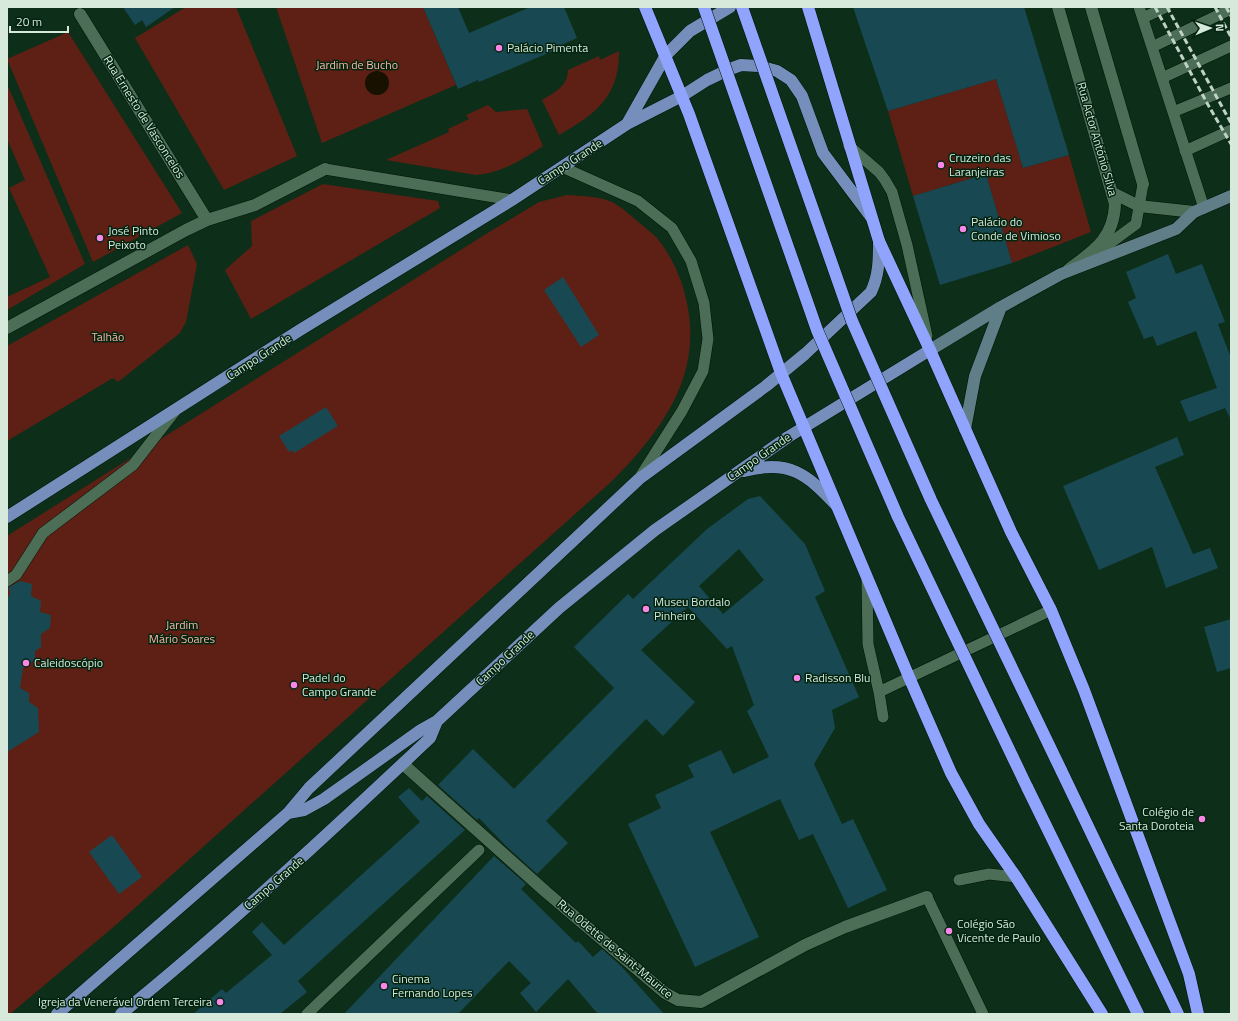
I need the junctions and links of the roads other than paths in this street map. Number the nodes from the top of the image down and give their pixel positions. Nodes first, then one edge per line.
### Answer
1 (645, 7) edge
2 (704, 7) edge
3 (730, 7) edge
4 (742, 7) edge
5 (808, 7) edge
6 (1058, 7) edge
7 (1091, 7) edge
8 (1166, 7) edge
9 (1231, 9) edge
10 (1141, 12) edge
11 (80, 14) dead end
12 (1231, 46) edge
13 (1152, 47) junction
14 (666, 55) junction
15 (1162, 78) junction
16 (1231, 88) edge
17 (682, 96) junction
18 (1173, 112) junction
19 (627, 124) junction
20 (1231, 130) edge
21 (850, 146) junction
22 (1186, 151) junction
23 (562, 167) junction
24 (325, 169) joint
25 (1143, 184) joint
26 (1113, 193) junction
27 (1231, 196) edge
28 (512, 200) junction
29 (1139, 206) junction
30 (1199, 210) junction
31 (871, 217) junction
32 (207, 220) junction
33 (879, 242) junction
34 (1062, 274) junction
35 (1001, 307) junction
36 (7, 328) edge
37 (930, 350) junction
38 (781, 374) junction
39 (176, 410) junction
40 (803, 428) junction
41 (965, 429) junction
42 (736, 473) junction
43 (638, 479) junction
44 (838, 507) junction
45 (7, 517) edge
46 (867, 577) junction
47 (7, 581) edge
48 (1051, 610) junction
49 (909, 677) junction
50 (879, 692) junction
51 (883, 716) dead end
52 (437, 721) junction
53 (403, 764) junction
54 (288, 813) junction
55 (479, 850) dead end
56 (1016, 877) junction
57 (960, 880) dead end
58 (927, 897) joint
59 (57, 1014) edge
60 (121, 1014) edge
61 (307, 1014) edge
62 (983, 1014) edge
63 (1102, 1014) edge
64 (1138, 1014) edge
65 (1178, 1014) edge
66 (1198, 1014) edge

1 - 14 highway
2 - 64 highway, bridge
3 - 14 main road
4 - 65 highway, bridge
5 - 21 highway
6 - 26 street, Rua Actor António Silva
7 - 25 street
8 - 10 lane
9 - 13 lane
10 - 13 lane
11 - 32 street, Rua Ernesto de Vasconcelos
12 - 15 lane
13 - 15 lane
14 - 17 highway
14 - 19 main road
15 - 18 lane
16 - 18 lane
17 - 19 main road, Campo Grande
17 - 31 main road, Campo Grande
17 - 38 highway
18 - 22 lane
19 - 23 main road, Campo Grande
20 - 22 lane
21 - 31 highway
21 - 37 lane
22 - 30 lane
23 - 28 main road, Campo Grande
23 - 43 lane
24 - 28 lane
24 - 32 street
25 - 29 lane
26 - 29 street
26 - 34 street, Rua Actor António Silva
27 - 30 main road
28 - 39 main road, Campo Grande
29 - 30 street
29 - 34 lane
30 - 34 main road
31 - 33 highway
32 - 36 street
33 - 37 highway
33 - 38 main road
34 - 35 main road
35 - 37 main road
35 - 41 main road
37 - 40 main road, Campo Grande
37 - 41 highway
38 - 40 highway
38 - 43 main road
39 - 45 main road, Campo Grande
39 - 47 lane
40 - 42 main road, Campo Grande
40 - 44 highway
41 - 48 highway
42 - 44 main road
42 - 52 main road, Campo Grande
43 - 54 main road
44 - 46 highway
46 - 49 highway
46 - 50 lane
48 - 49 lane
48 - 66 highway
49 - 50 lane
49 - 56 highway
50 - 51 lane
52 - 53 main road, Campo Grande
52 - 54 main road
53 - 58 street, Rua Odette de Saint-Maurice
53 - 60 main road, Campo Grande
54 - 59 main road
55 - 61 lane
56 - 57 lane
56 - 63 highway
58 - 62 lane

